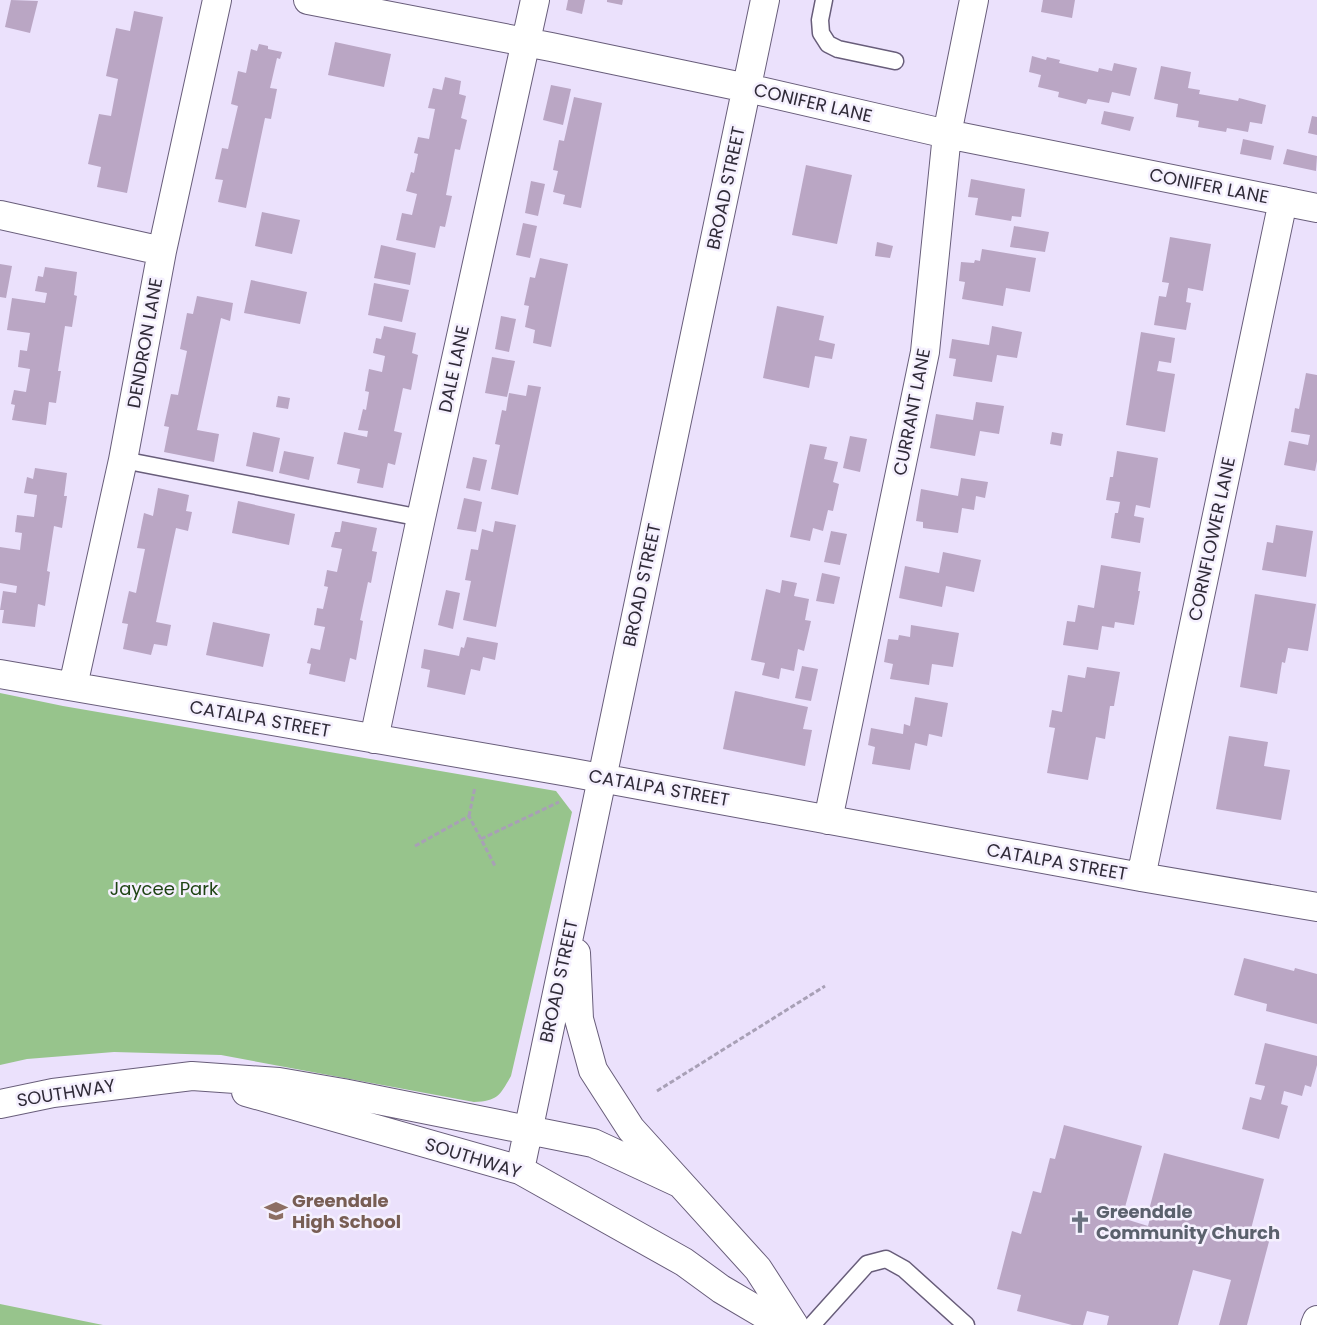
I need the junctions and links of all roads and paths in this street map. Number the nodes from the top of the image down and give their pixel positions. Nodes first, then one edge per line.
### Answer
1 (217, 0) edge
2 (308, 0) edge
3 (535, 0) edge
4 (765, 0) edge
5 (824, 0) edge
6 (974, 0) edge
7 (526, 42) junction
8 (895, 61) dead end
9 (747, 88) junction
10 (947, 134) junction
11 (1282, 200) junction
12 (1317, 208) edge
13 (0, 215) edge
14 (162, 251) junction
15 (123, 460) junction
16 (421, 518) junction
17 (0, 674) edge
18 (74, 686) junction
19 (374, 739) junction
20 (602, 778) junction
21 (476, 786) dead end
22 (562, 801) dead end
23 (469, 816) junction
24 (828, 820) junction
25 (482, 839) junction
26 (415, 846) dead end
27 (495, 866) dead end
28 (1141, 877) junction
29 (1317, 907) edge
30 (574, 912) junction
31 (825, 986) dead end
32 (192, 1076) junction
33 (657, 1091) dead end
34 (0, 1104) edge
35 (529, 1130) junction
36 (520, 1170) junction
37 (679, 1183) junction
38 (1317, 1320) edge
39 (782, 1325) edge
40 (794, 1325) edge
41 (812, 1325) edge
42 (966, 1325) edge
43 (1316, 1325) edge

1 - 14 street, DENDRON LANE
2 - 7 street, CONIFER LANE
3 - 7 street, DALE LANE
4 - 9 street, BROAD STREET
5 - 8 lane
6 - 10 street, CURRANT LANE
7 - 9 street, CONIFER LANE
7 - 16 street, DALE LANE
9 - 10 street, CONIFER LANE
9 - 20 street, BROAD STREET
10 - 11 street, CONIFER LANE
10 - 24 street, CURRANT LANE
11 - 12 street, CONIFER LANE
11 - 28 street, CORNFLOWER LANE
13 - 14 street
14 - 15 street, DENDRON LANE
15 - 16 lane
15 - 18 street, DENDRON LANE
16 - 19 street, DALE LANE
17 - 18 street, CATALPA STREET
18 - 19 street, CATALPA STREET
19 - 20 street, CATALPA STREET
20 - 24 street, CATALPA STREET
20 - 30 street, BROAD STREET
21 - 23 path
22 - 25 path
23 - 25 path
23 - 26 path
24 - 28 street, CATALPA STREET
25 - 27 path
28 - 29 street, CATALPA STREET
30 - 35 street, BROAD STREET
30 - 37 street, SOUTHWAY
31 - 33 path
32 - 34 street, SOUTHWAY
32 - 35 street, SOUTHWAY
32 - 36 street, SOUTHWAY
35 - 36 street, BROAD STREET
35 - 37 street, SOUTHWAY
36 - 39 street, SOUTHWAY
37 - 40 street, SOUTHWAY
38 - 43 street
41 - 42 lane

